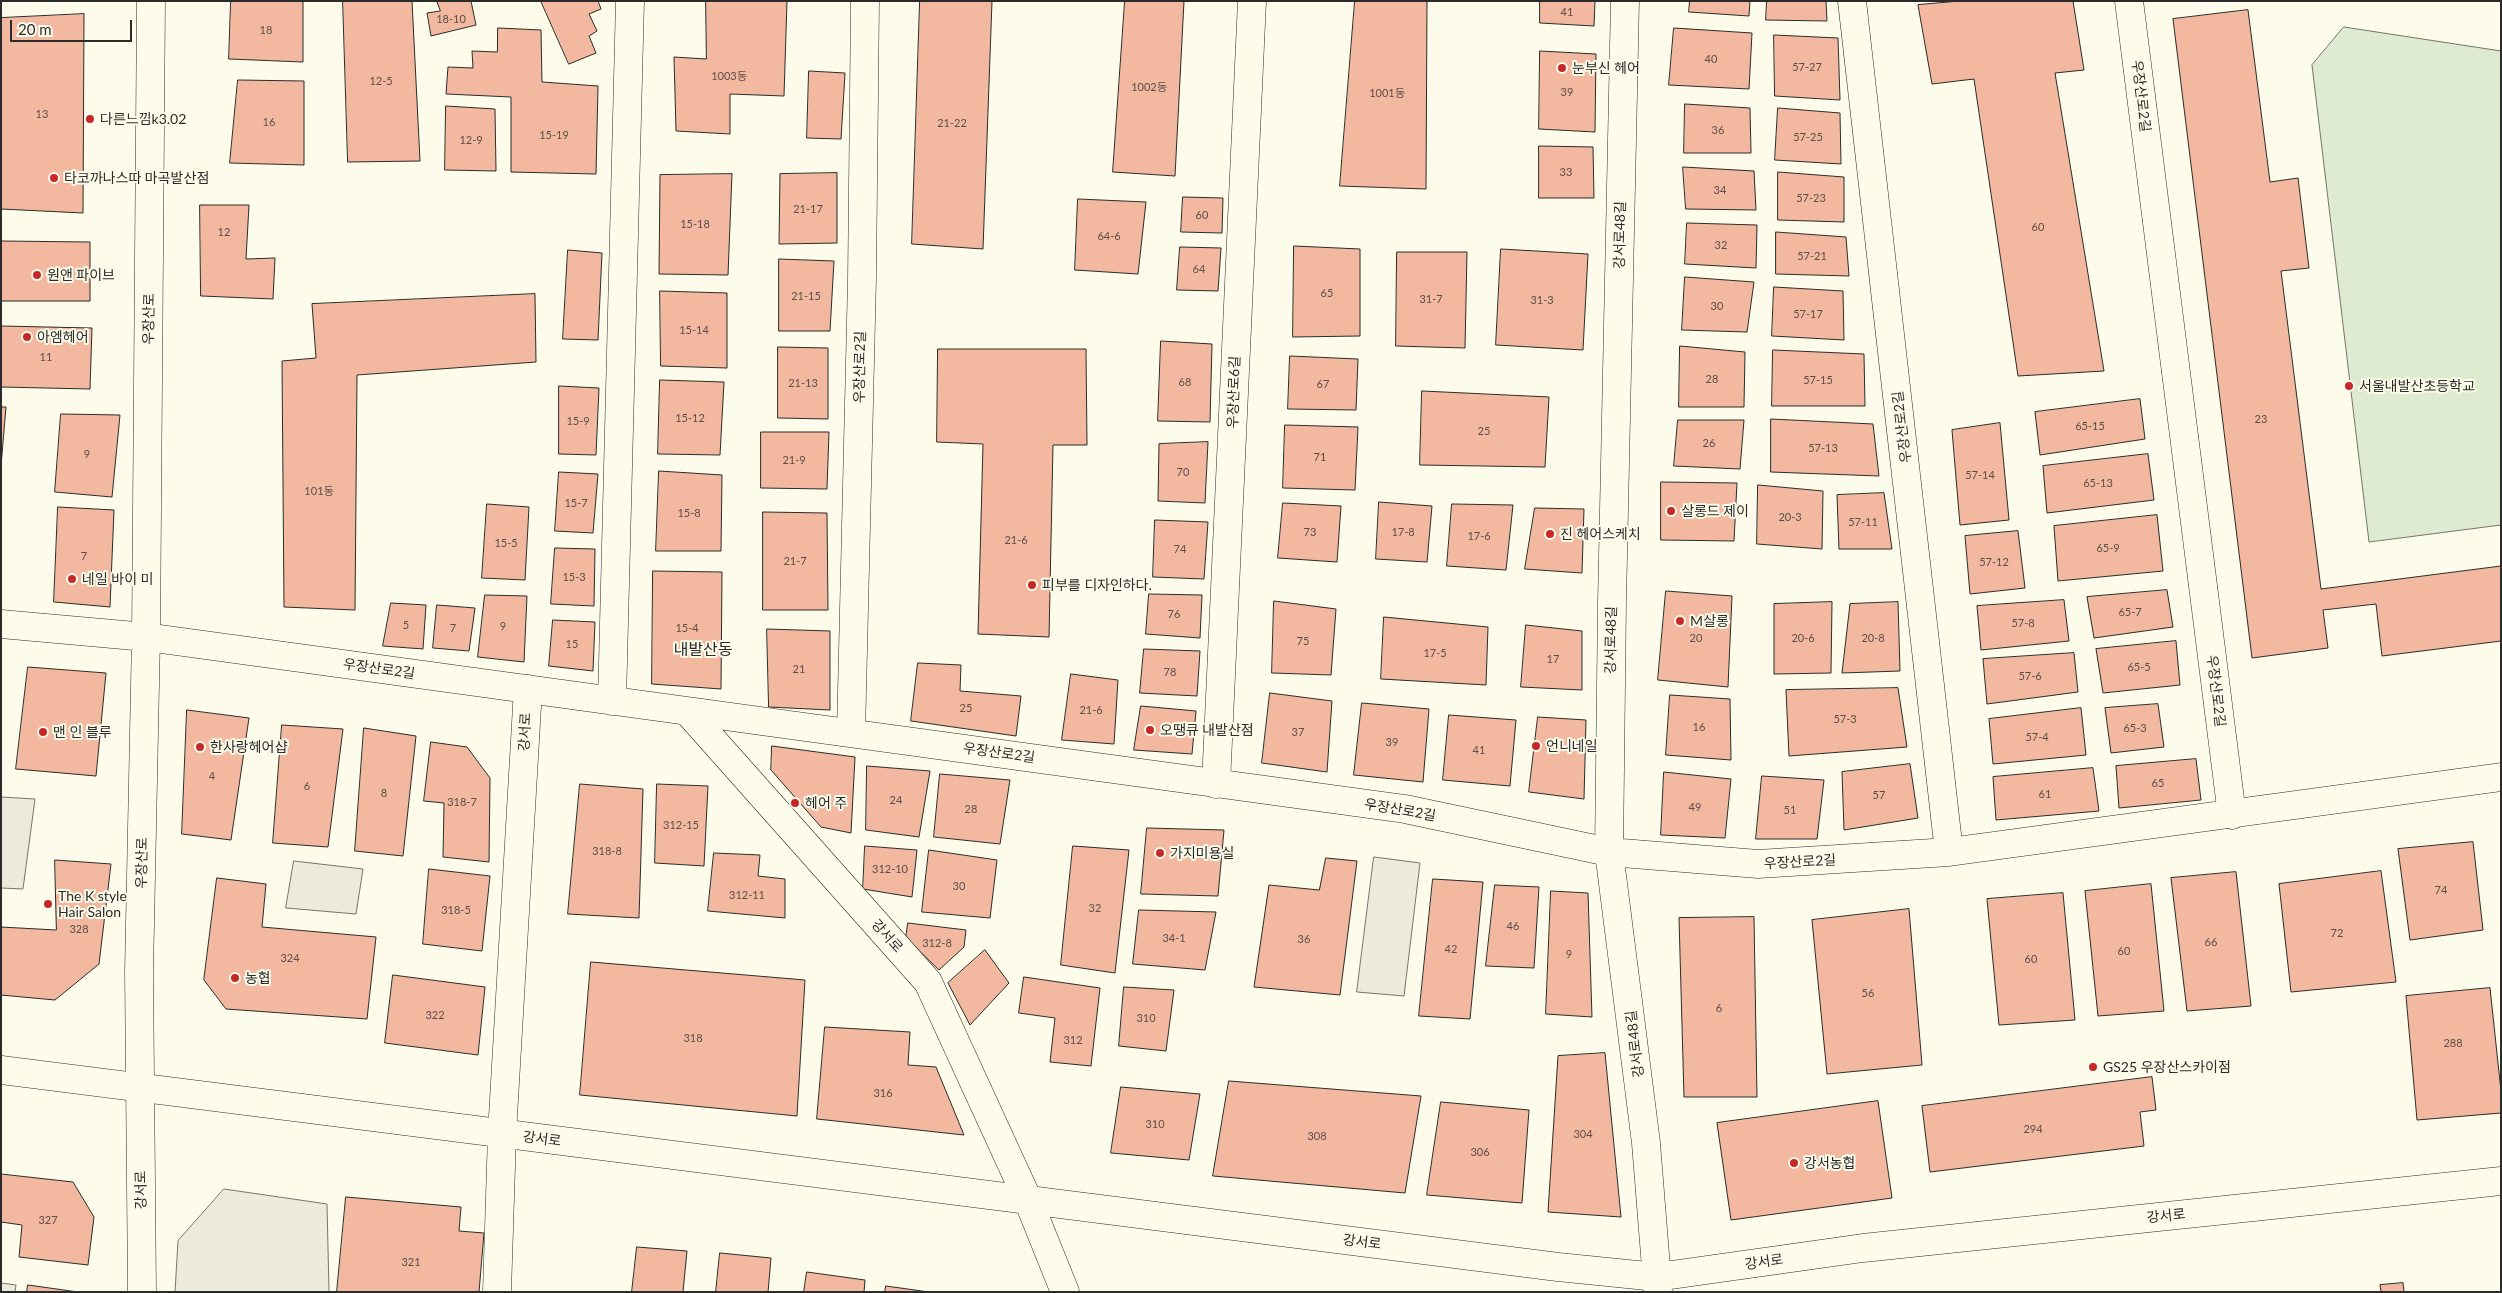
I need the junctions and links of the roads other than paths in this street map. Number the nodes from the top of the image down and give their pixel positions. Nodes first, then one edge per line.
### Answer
1 (151, 1) edge
2 (630, 1) edge
3 (865, 1) edge
4 (1252, 1) edge
5 (1625, 1) edge
6 (1852, 1) edge
7 (2129, 1) edge
8 (1, 624) edge
9 (146, 637) junction
10 (528, 689) junction
11 (612, 701) junction
12 (687, 711) junction
13 (851, 734) junction
14 (2501, 777) edge
15 (1216, 784) junction
16 (2232, 815) junction
17 (1609, 852) junction
18 (1949, 852) junction
19 (1, 1070) edge
20 (139, 1089) junction
21 (502, 1134) junction
22 (2501, 1181) edge
23 (1028, 1200) junction
24 (1658, 1284) edge
25 (142, 1292) edge
26 (497, 1292) edge
27 (1064, 1292) edge

1 - 9 street, 우장산로
2 - 11 street
3 - 13 street, 우장산로2길
4 - 15 street, 우장산로6길
5 - 17 street, 강서로48길
6 - 18 street, 우장산로2길
7 - 16 street, 우장산로2길
8 - 9 street
9 - 10 street, 우장산로2길
9 - 20 street, 우장산로
10 - 11 street, 우장산로2길
10 - 21 street, 강서로
11 - 12 street, 우장산로2길
12 - 13 street, 우장산로2길
12 - 23 street, 강서로
13 - 15 street, 우장산로2길
14 - 16 street, 우장산로2길
15 - 17 street, 우장산로2길
16 - 18 street, 우장산로2길
17 - 18 street, 우장산로2길
17 - 24 street, 강서로48길
19 - 20 street, 강서로
20 - 21 street, 강서로
20 - 25 street, 강서로
21 - 23 street, 강서로
21 - 26 street, 강서로
22 - 24 street, 강서로
23 - 24 street, 강서로
23 - 27 street, 강서로

